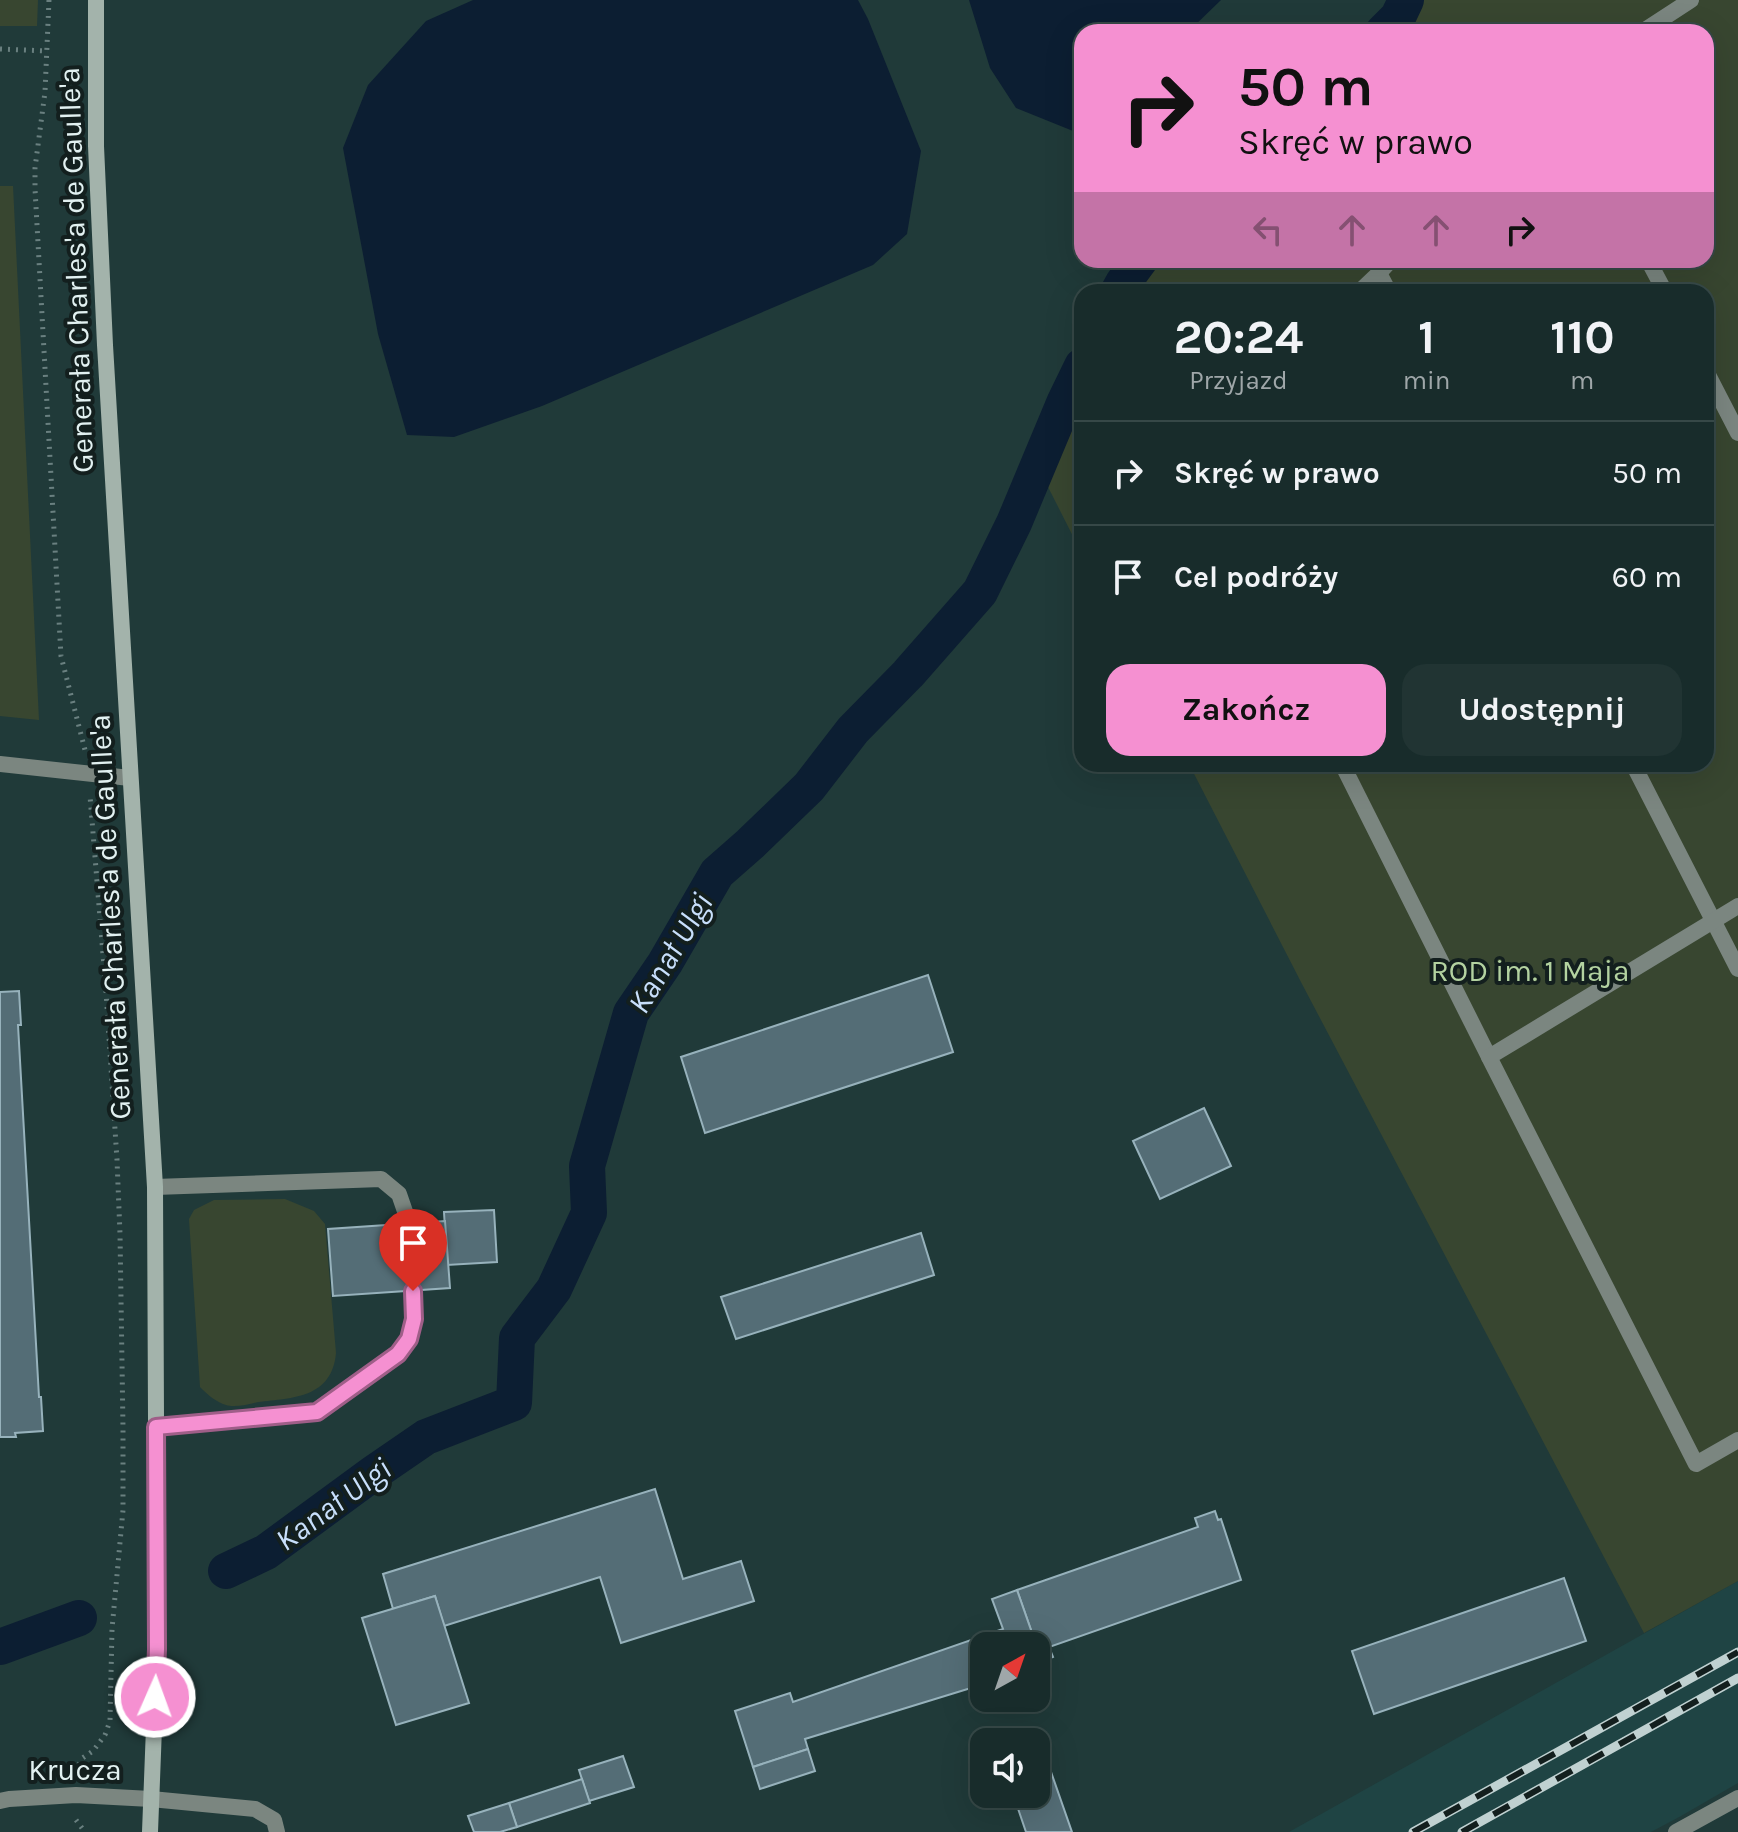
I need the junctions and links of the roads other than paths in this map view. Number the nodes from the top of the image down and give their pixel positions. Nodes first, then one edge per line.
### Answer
1 (96, 0) edge
2 (1691, 0) edge
3 (1654, 24) edge
4 (1384, 268) edge
5 (1379, 273) junction
6 (1367, 284) edge
7 (1385, 284) edge
8 (1714, 386) edge
9 (1738, 433) edge
10 (0, 764) edge
11 (1346, 772) edge
12 (1637, 772) edge
13 (130, 778) junction
14 (1738, 906) edge
15 (1714, 920) junction
16 (1738, 969) edge
17 (1489, 1057) junction
18 (155, 1187) junction
19 (409, 1223) dead end
20 (413, 1291) dead end
21 (156, 1427) junction
22 (1738, 1440) edge
23 (1738, 1798) edge
24 (151, 1799) junction
25 (0, 1801) edge
26 (150, 1832) edge
27 (277, 1832) edge
28 (1676, 1832) edge

1 - 13 main road, Generała Charles'a de Gaulle'a
2 - 3 street
4 - 5 street
5 - 6 street
5 - 7 street
8 - 9 street
10 - 13 street
11 - 17 street
12 - 15 street
13 - 18 main road, Generała Charles'a de Gaulle'a
14 - 15 street
15 - 16 street
15 - 17 street
17 - 22 street
18 - 19 street
18 - 21 main road, Generała Charles'a de Gaulle'a
20 - 21 street
21 - 24 main road, Generała Charles'a de Gaulle'a
23 - 28 street
24 - 25 street, Krucza
24 - 26 main road, Generała Charles'a de Gaulle'a
24 - 27 street, Krucza

